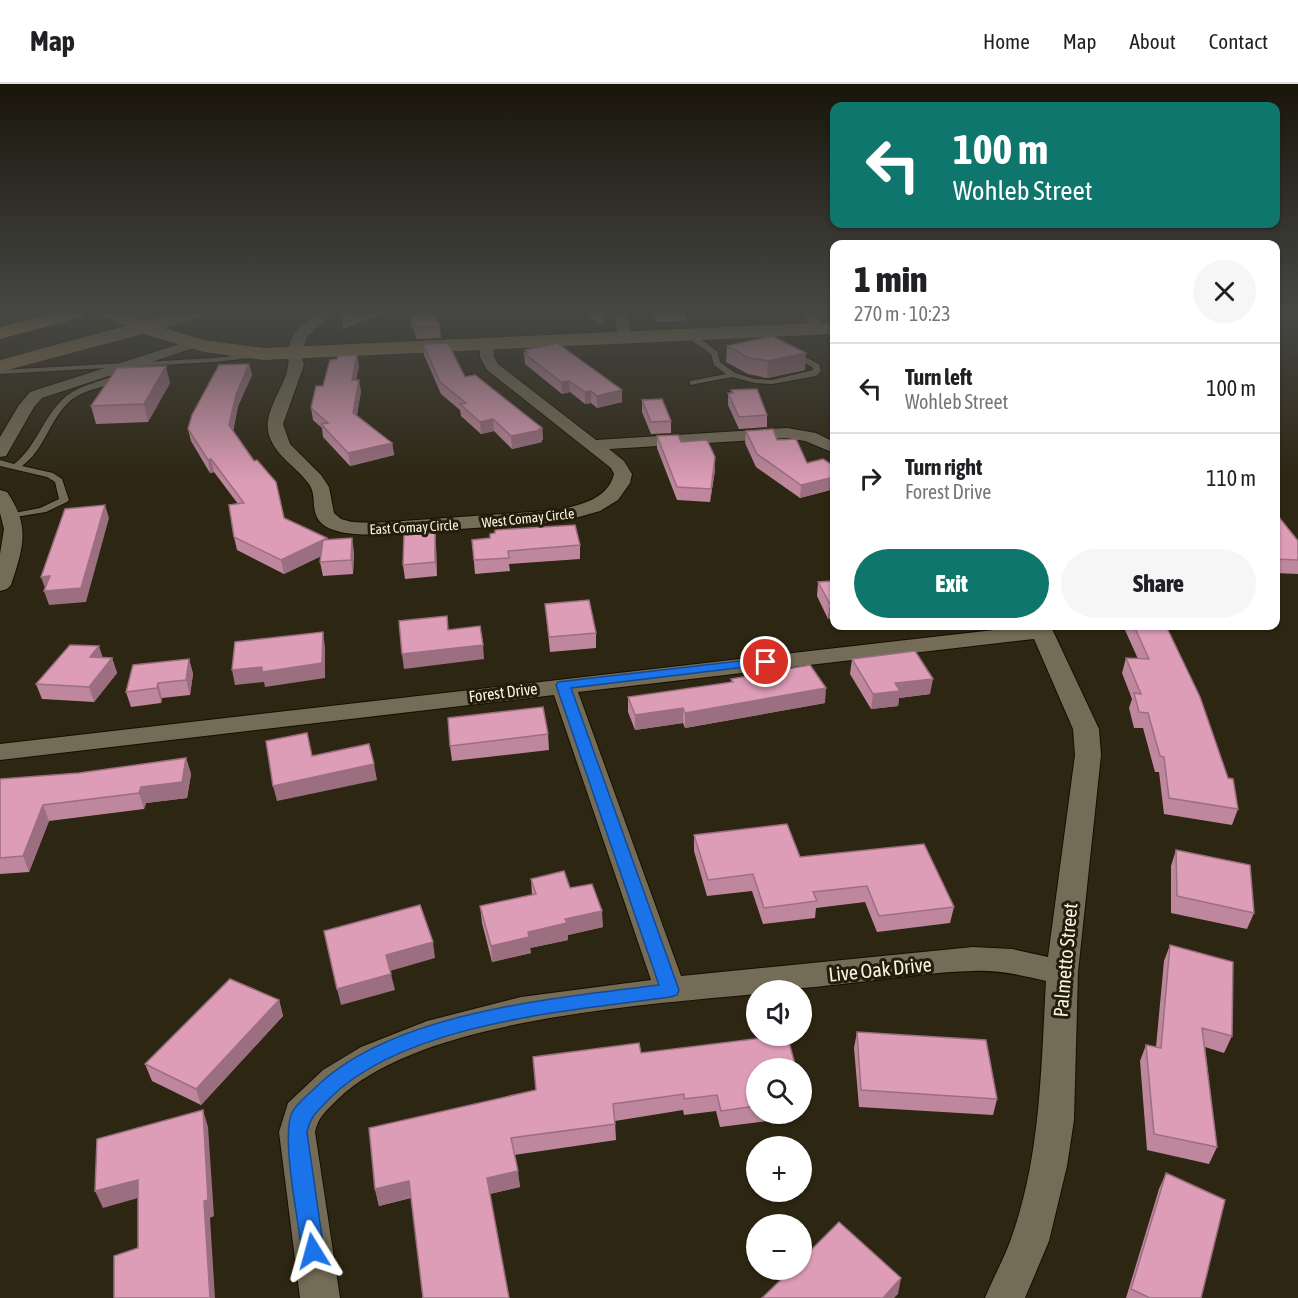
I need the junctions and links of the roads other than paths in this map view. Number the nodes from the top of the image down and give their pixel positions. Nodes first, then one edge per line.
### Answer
1 (30, 370) edge
2 (113, 370) edge
3 (136, 370) edge
4 (294, 370) edge
5 (495, 370) edge
6 (725, 370) edge
7 (817, 370) edge
8 (2, 371) edge
9 (732, 375) junction
10 (693, 383) dead end
11 (594, 445) junction
12 (830, 446) edge
13 (0, 452) edge
14 (0, 464) edge
15 (16, 466) junction
16 (0, 495) edge
17 (12, 516) junction
18 (473, 524) joint
19 (0, 585) edge
20 (1023, 630) edge
21 (1041, 630) edge
22 (563, 685) junction
23 (0, 752) edge
24 (1062, 972) junction
25 (670, 990) junction
26 (320, 1298) edge
27 (1005, 1298) edge

1 - 8 lane
2 - 13 street
3 - 15 lane
4 - 18 street, East Comay Circle
5 - 11 street, West Comay Circle
6 - 9 lane
7 - 9 lane
9 - 10 lane
11 - 12 street
11 - 18 street, West Comay Circle
14 - 15 lane
15 - 17 lane
16 - 17 street
17 - 19 street
20 - 22 street, Forest Drive
21 - 24 street, Palmetto Street
22 - 23 street, Forest Drive
22 - 25 street
24 - 25 street, Live Oak Drive
24 - 27 street, Palmetto Street
25 - 26 street, Live Oak Drive

